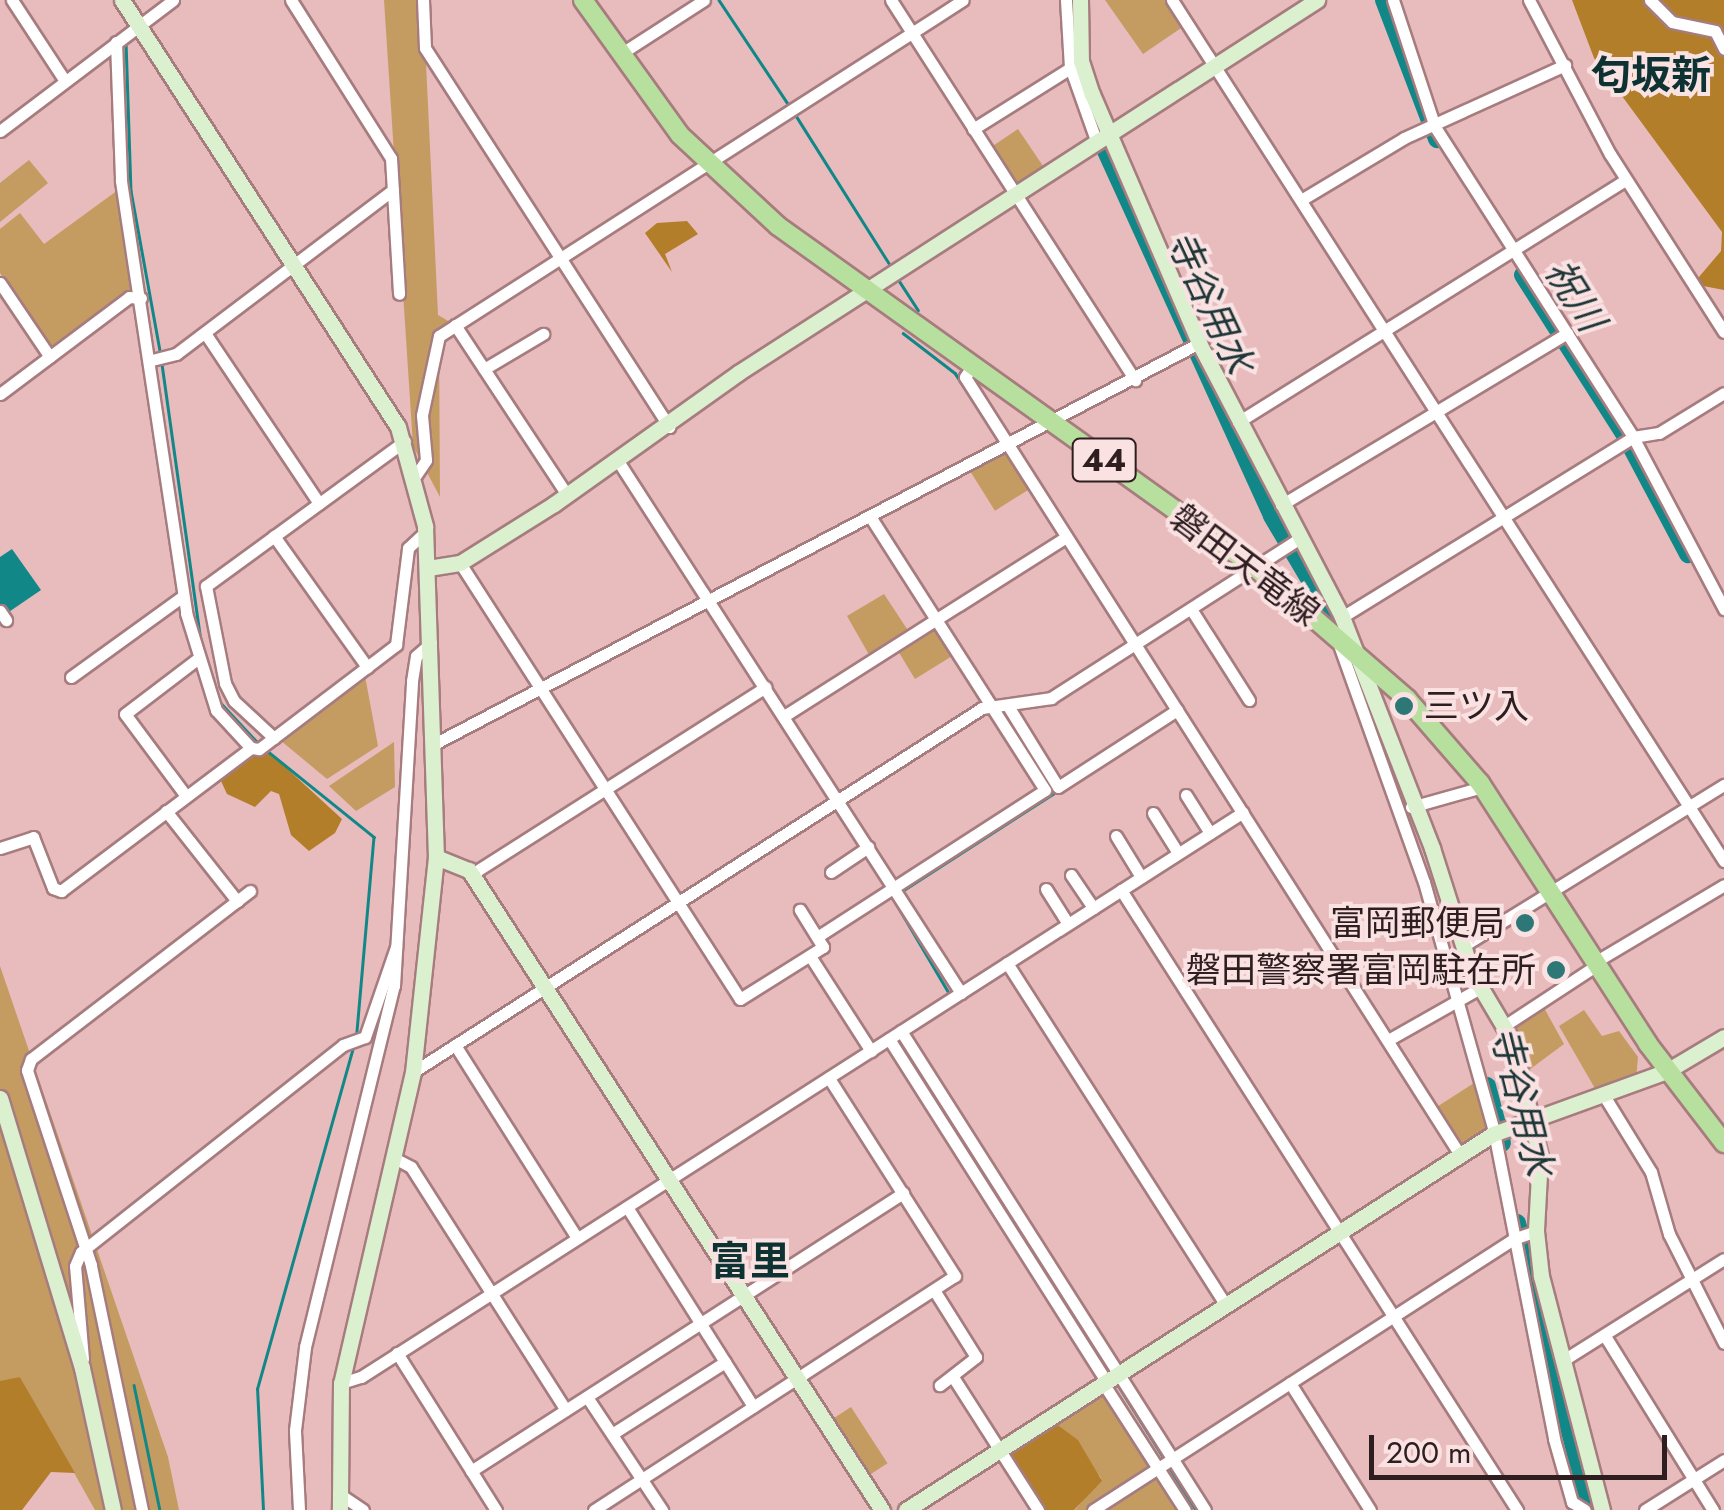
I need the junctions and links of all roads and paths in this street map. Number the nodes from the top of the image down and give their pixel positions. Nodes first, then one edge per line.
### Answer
1 (12, 0) edge
2 (122, 0) edge
3 (173, 0) edge
4 (291, 0) edge
5 (422, 0) edge
6 (583, 0) edge
7 (704, 0) edge
8 (891, 0) edge
9 (963, 0) edge
10 (1066, 0) edge
11 (1080, 0) edge
12 (1172, 0) edge
13 (1317, 0) edge
14 (1393, 0) edge
15 (1530, 0) edge
16 (1650, 0) edge
17 (138, 26) junction
18 (912, 32) junction
19 (116, 42) junction
20 (1724, 49) edge
21 (619, 55) junction
22 (1076, 64) junction
23 (1214, 65) junction
24 (1565, 65) junction
25 (65, 81) junction
26 (1435, 126) junction
27 (972, 128) junction
28 (0, 131) edge
29 (1103, 136) junction
30 (708, 164) junction
31 (1626, 180) junction
32 (393, 190) junction
33 (1014, 193) junction
34 (1301, 200) junction
35 (1515, 251) junction
36 (560, 258) junction
37 (295, 262) junction
38 (0, 283) edge
39 (866, 290) junction
40 (399, 294) dead end
41 (141, 298) junction
42 (455, 325) junction
43 (1385, 332) junction
44 (1724, 332) edge
45 (205, 333) junction
46 (1567, 333) junction
47 (542, 334) dead end
48 (1199, 342) junction
49 (50, 357) junction
50 (152, 360) junction
51 (972, 366) junction
52 (484, 370) junction
53 (1135, 380) junction
54 (1724, 393) edge
55 (0, 394) edge
56 (1437, 414) junction
57 (1052, 422) junction
58 (1238, 422) junction
59 (669, 427) junction
60 (1633, 437) junction
61 (404, 441) junction
62 (1008, 444) junction
63 (618, 461) junction
64 (416, 475) junction
65 (567, 496) junction
66 (318, 504) junction
67 (1280, 505) junction
68 (1503, 516) junction
69 (871, 518) junction
70 (425, 532) junction
71 (274, 536) junction
72 (1066, 536) junction
73 (1299, 539) junction
74 (460, 564) junction
75 (428, 568) junction
76 (1256, 568) junction
77 (183, 596) junction
78 (711, 601) junction
79 (1191, 609) junction
80 (1724, 609) edge
81 (936, 620) junction
82 (1339, 626) junction
83 (432, 643) junction
84 (1135, 644) junction
85 (1357, 652) junction
86 (196, 660) junction
87 (367, 667) junction
88 (71, 677) dead end
89 (766, 687) junction
90 (541, 692) junction
91 (1407, 699) junction
92 (1248, 700) dead end
93 (991, 705) junction
94 (1008, 706) junction
95 (1177, 710) junction
96 (1378, 711) junction
97 (784, 716) junction
98 (274, 738) junction
99 (434, 744) junction
100 (251, 748) junction
101 (1724, 785) edge
102 (1482, 787) junction
103 (605, 791) junction
104 (1186, 795) dead end
105 (186, 796) junction
106 (837, 800) junction
107 (1412, 807) junction
108 (1689, 807) junction
109 (166, 811) junction
110 (1243, 812) junction
111 (1153, 813) dead end
112 (1210, 832) junction
113 (1116, 836) dead end
114 (0, 848) edge
115 (868, 848) junction
116 (1178, 853) junction
117 (436, 857) junction
118 (1724, 861) edge
119 (831, 872) dead end
120 (472, 874) junction
121 (1071, 875) dead end
122 (1142, 877) junction
123 (1724, 885) edge
124 (894, 888) junction
125 (1046, 889) dead end
126 (1121, 890) junction
127 (250, 891) dead end
128 (1552, 894) junction
129 (237, 901) junction
130 (677, 902) junction
131 (1093, 908) junction
132 (800, 910) dead end
133 (1068, 924) junction
134 (817, 937) junction
135 (399, 942) junction
136 (1463, 946) junction
137 (810, 956) junction
138 (1008, 963) junction
139 (1596, 963) junction
140 (547, 988) junction
141 (1480, 988) junction
142 (961, 993) junction
143 (1456, 1000) junction
144 (1504, 1026) junction
145 (901, 1031) junction
146 (1724, 1038) edge
147 (888, 1039) junction
148 (1388, 1040) junction
149 (455, 1046) junction
150 (871, 1051) junction
151 (1666, 1071) junction
152 (413, 1072) junction
153 (828, 1078) junction
154 (1603, 1094) junction
155 (0, 1098) edge
156 (1531, 1117) junction
157 (1493, 1134) junction
158 (1724, 1143) edge
159 (1460, 1155) junction
160 (396, 1159) junction
161 (670, 1179) junction
162 (903, 1192) junction
163 (627, 1207) junction
164 (1340, 1232) junction
165 (1523, 1236) junction
166 (577, 1238) junction
167 (81, 1252) junction
168 (1724, 1259) edge
169 (1692, 1280) junction
170 (934, 1290) junction
171 (492, 1293) junction
172 (745, 1296) junction
173 (1226, 1305) junction
174 (1394, 1316) junction
175 (700, 1324) junction
176 (1605, 1336) junction
177 (1724, 1342) edge
178 (396, 1353) junction
179 (1562, 1361) junction
180 (725, 1362) junction
181 (82, 1368) junction
182 (953, 1377) junction
183 (797, 1378) junction
184 (1109, 1379) junction
185 (341, 1383) junction
186 (1290, 1383) junction
187 (940, 1385) dead end
188 (588, 1396) junction
189 (753, 1406) junction
190 (566, 1410) junction
191 (612, 1434) junction
192 (1000, 1450) junction
193 (1724, 1460) edge
194 (1166, 1463) junction
195 (471, 1470) junction
196 (642, 1479) junction
197 (1693, 1479) junction
198 (339, 1502) edge
199 (494, 1509) edge
200 (113, 1510) edge
201 (142, 1510) edge
202 (299, 1510) edge
203 (363, 1510) edge
204 (594, 1510) edge
205 (662, 1510) edge
206 (882, 1510) edge
207 (906, 1510) edge
208 (1038, 1510) edge
209 (1093, 1510) edge
210 (1185, 1510) edge
211 (1206, 1510) edge
212 (1370, 1510) edge
213 (1518, 1510) edge
214 (1597, 1510) edge
215 (1645, 1510) edge
216 (1712, 1510) edge

1 - 25 street
2 - 17 street
3 - 17 street
4 - 32 street
5 - 36 street
6 - 21 main road, 磐田天竜線 / 44
7 - 21 street
8 - 18 street
9 - 18 street
10 - 22 street
11 - 22 street
12 - 23 street
13 - 23 street
14 - 26 street
15 - 24 street
16 - 20 street
17 - 19 street
17 - 37 street
18 - 27 street
18 - 30 street
19 - 25 street
19 - 41 street
21 - 30 main road, 磐田天竜線 / 44
22 - 27 street
22 - 29 street
23 - 29 street
23 - 34 street
24 - 26 street
24 - 31 street
25 - 28 street
26 - 34 street
26 - 35 street
27 - 33 street
29 - 33 street
29 - 48 street
30 - 36 street
30 - 39 main road, 磐田天竜線 / 44
31 - 35 street
31 - 44 street
32 - 37 street
32 - 40 street
33 - 39 street
33 - 53 street
34 - 43 street
35 - 43 street
35 - 46 street
36 - 42 street
36 - 59 street
37 - 45 street
37 - 61 street
38 - 49 street
39 - 51 main road, 磐田天竜線 / 44
39 - 59 street
41 - 49 street
41 - 50 street
42 - 52 street
42 - 64 street
43 - 56 street
43 - 58 street
45 - 50 street
45 - 66 street
46 - 56 street
46 - 60 street
47 - 52 street
48 - 53 street
48 - 58 street
49 - 55 street
50 - 77 street
51 - 57 main road, 磐田天竜線 / 44
51 - 62 street
52 - 65 street
53 - 57 street
54 - 60 street
56 - 67 street
56 - 68 street
57 - 62 street
57 - 76 main road, 磐田天竜線 / 44
58 - 67 street
59 - 63 street
60 - 68 street
60 - 80 street
61 - 64 street
61 - 66 street
62 - 69 street
62 - 72 street
63 - 65 street
63 - 78 street
64 - 70 street
65 - 74 street
66 - 71 street
67 - 73 street
68 - 82 street
68 - 108 street
69 - 78 street
69 - 81 street
70 - 75 street
70 - 87 street
71 - 87 street
71 - 98 street
72 - 81 street
72 - 84 street
73 - 76 street
73 - 82 street
74 - 75 street
74 - 90 street
75 - 83 street
76 - 79 street
76 - 82 main road, 磐田天竜線 / 44
77 - 86 street
77 - 88 street
78 - 89 street
78 - 90 street
79 - 84 street
79 - 92 street
81 - 93 street
81 - 97 street
82 - 85 main road, 磐田天竜線 / 44
82 - 143 street
83 - 99 street
83 - 135 street
84 - 94 street
84 - 95 street
85 - 91 main road, 磐田天竜線 / 44
85 - 96 street
86 - 100 street
86 - 105 street
87 - 98 street
89 - 97 street
89 - 103 street
90 - 99 street
90 - 103 street
91 - 96 street
91 - 102 main road, 磐田天竜線 / 44
93 - 94 street
93 - 106 street
93 - 124 street
94 - 95 street
95 - 110 street
96 - 107 street
97 - 106 street
98 - 100 street
99 - 117 street
100 - 105 street
101 - 108 street
102 - 107 street
102 - 128 main road, 磐田天竜線 / 44
103 - 120 street
103 - 130 street
104 - 112 street
105 - 109 street
106 - 115 street
106 - 130 street
107 - 136 street
108 - 118 street
108 - 128 street
109 - 114 street
109 - 129 street
110 - 112 street
110 - 148 street
111 - 116 street
112 - 116 street
113 - 122 street
115 - 119 street
115 - 124 street
116 - 122 street
117 - 120 street
117 - 152 street
120 - 140 street
121 - 131 street
122 - 126 street
123 - 139 street
124 - 134 street
124 - 142 street
125 - 133 street
126 - 131 street
126 - 164 street
127 - 129 street
128 - 136 street
128 - 139 main road, 磐田天竜線 / 44
129 - 167 street
130 - 137 street
130 - 140 street
131 - 133 street
132 - 134 street
133 - 138 street
134 - 137 street
135 - 167 street
135 - 202 street
136 - 141 street
137 - 150 street
138 - 142 street
138 - 173 street
139 - 144 street
139 - 151 main road, 磐田天竜線 / 44
140 - 149 street
140 - 161 street
141 - 143 street
141 - 144 street
142 - 145 street
143 - 148 street
143 - 157 street
144 - 156 street
145 - 147 street
145 - 184 street
146 - 151 street
147 - 150 street
147 - 184 street
148 - 159 street
149 - 152 street
149 - 166 street
150 - 153 street
151 - 154 street
151 - 158 main road, 磐田天竜線 / 44
152 - 160 street
153 - 161 street
153 - 162 street
154 - 156 street
154 - 169 street
155 - 181 street
156 - 157 street
156 - 165 street
157 - 159 street
157 - 165 street
159 - 164 street
160 - 171 street
160 - 185 street
161 - 163 street
161 - 172 street
162 - 170 street
162 - 172 street
163 - 166 street
163 - 175 street
164 - 173 street
164 - 174 street
165 - 174 street
165 - 179 street
165 - 214 street
166 - 171 street
167 - 181 street
167 - 201 street
168 - 169 street
169 - 176 street
169 - 177 street
170 - 182 street
170 - 183 street
171 - 178 street
171 - 190 street
172 - 175 street
172 - 183 street
173 - 184 street
174 - 186 street
174 - 213 street
175 - 180 street
175 - 188 street
176 - 179 street
176 - 197 street
178 - 185 street
178 - 195 street
179 - 214 street
180 - 189 street
180 - 191 street
181 - 200 street
182 - 187 street
182 - 192 street
183 - 189 street
183 - 206 street
184 - 192 street
184 - 194 street
185 - 198 street
186 - 194 street
186 - 212 street
188 - 190 street
188 - 191 street
189 - 196 street
190 - 195 street
191 - 196 street
192 - 207 street
192 - 208 street
193 - 197 street
194 - 209 street
194 - 210 street
194 - 211 street
195 - 199 street
196 - 204 street
196 - 205 street
197 - 215 street
197 - 216 street
198 - 203 street

